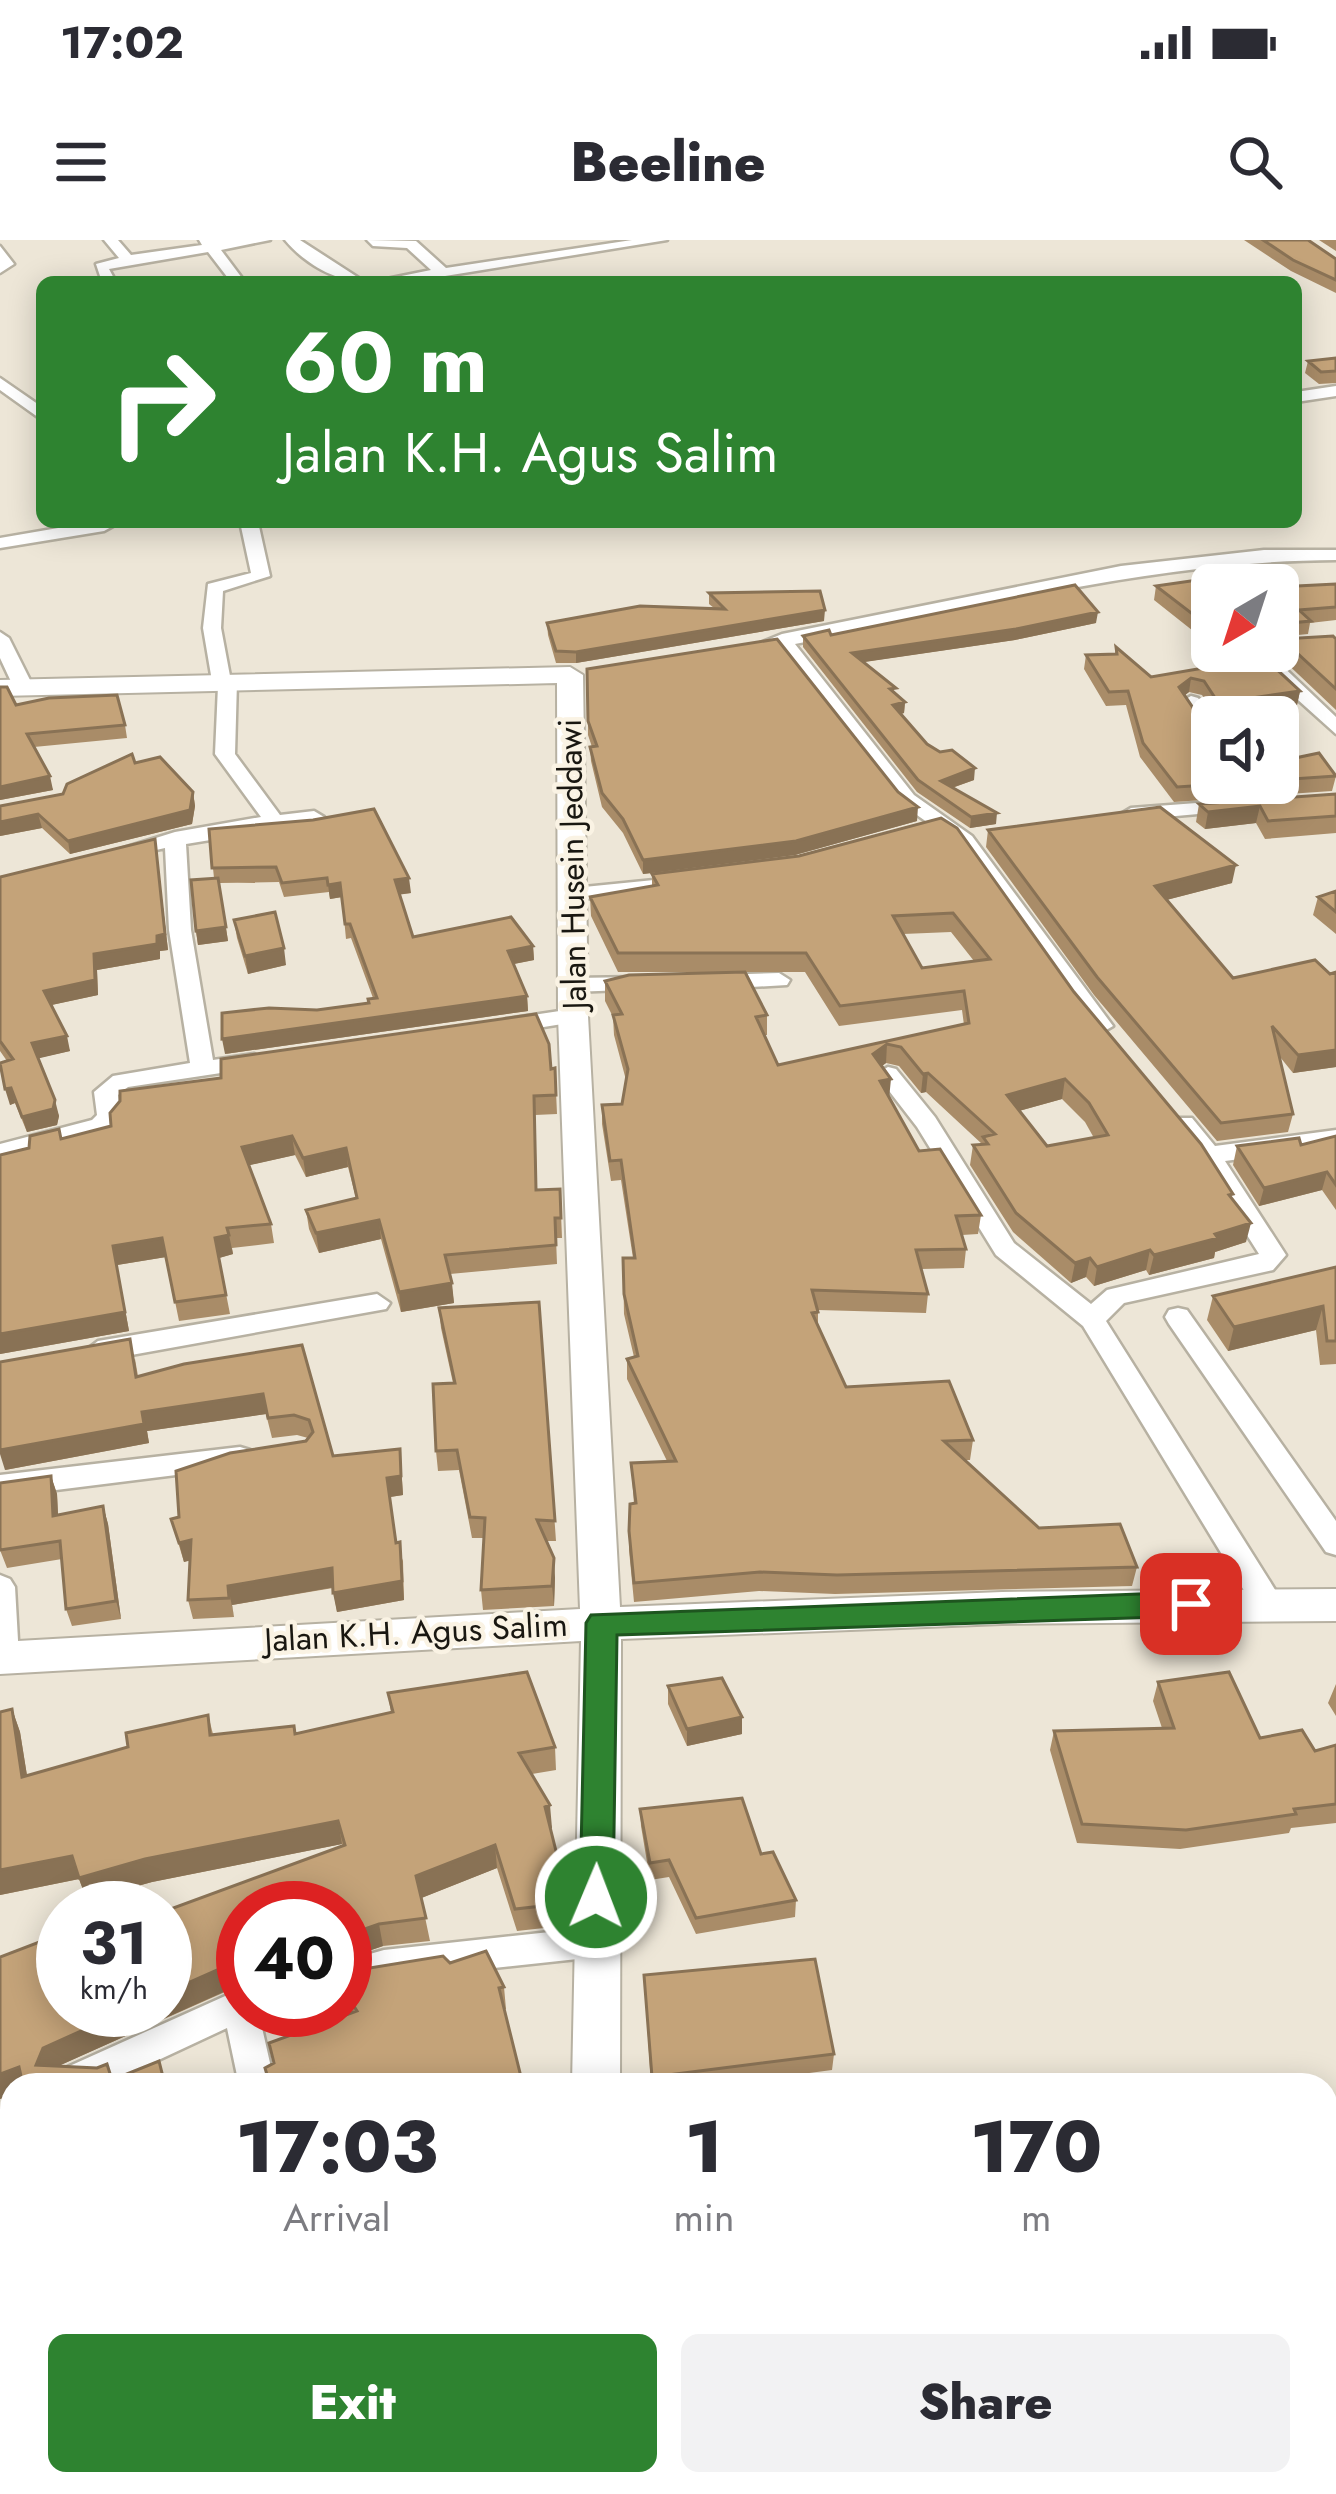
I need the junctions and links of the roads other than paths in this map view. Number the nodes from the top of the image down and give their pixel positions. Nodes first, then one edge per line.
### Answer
1 (111, 240) edge
2 (263, 240) edge
3 (292, 240) edge
4 (660, 240) edge
5 (373, 242) edge
6 (209, 244) edge
7 (0, 250) edge
8 (128, 260) junction
9 (0, 269) edge
10 (441, 271) junction
11 (106, 276) edge
12 (234, 276) edge
13 (348, 276) edge
14 (413, 276) edge
15 (0, 383) edge
16 (1336, 391) edge
17 (1302, 396) edge
18 (36, 410) edge
19 (92, 528) edge
20 (249, 528) edge
21 (0, 543) edge
22 (1336, 555) edge
23 (0, 638) edge
24 (1276, 672) edge
25 (224, 681) junction
26 (12, 688) edge
27 (1336, 728) edge
28 (1264, 806) edge
29 (1114, 816) edge
30 (314, 817) edge
31 (275, 822) junction
32 (175, 838) junction
33 (109, 855) edge
34 (696, 880) edge
35 (574, 894) junction
36 (779, 980) dead end
37 (699, 983) edge
38 (657, 984) edge
39 (573, 1001) junction
40 (481, 1029) edge
41 (1112, 1038) edge
42 (273, 1059) edge
43 (203, 1069) junction
44 (888, 1074) edge
45 (1167, 1105) edge
46 (1336, 1138) edge
47 (0, 1152) edge
48 (1209, 1155) junction
49 (377, 1303) dead end
50 (1178, 1317) dead end
51 (1091, 1319) junction
52 (71, 1356) edge
53 (275, 1452) edge
54 (0, 1486) edge
55 (1336, 1544) edge
56 (0, 1587) edge
57 (1268, 1604) junction
58 (1336, 1604) edge
59 (602, 1623) junction
60 (2, 1658) edge
61 (596, 1942) junction
62 (372, 1968) edge
63 (216, 2016) edge
64 (248, 2037) edge
65 (93, 2073) edge
66 (255, 2073) edge
67 (596, 2073) edge

1 - 8 street
2 - 6 street
3 - 13 street
4 - 10 street
5 - 10 street
6 - 8 street
6 - 12 street
7 - 9 street
8 - 11 street
10 - 14 street
15 - 18 street
16 - 17 street
19 - 21 street
20 - 25 street
22 - 41 street
23 - 26 street
24 - 27 street
25 - 26 street, Jalan Husein Jeddawi
25 - 31 street
25 - 35 street, Jalan Husein Jeddawi
28 - 29 street
30 - 31 street
31 - 32 street
32 - 33 street
32 - 43 street
34 - 35 street
35 - 39 street, Jalan Husein Jeddawi
36 - 37 street
38 - 39 street
39 - 40 street
39 - 59 street, Jalan Husein Jeddawi
42 - 43 street
43 - 47 street
44 - 51 street
45 - 48 street
46 - 48 street
48 - 51 street
49 - 52 street
50 - 55 street
51 - 57 street
53 - 54 street
56 - 60 street
57 - 58 street, Jalan K.H. Agus Salim
57 - 59 street, Jalan K.H. Agus Salim
59 - 60 street, Jalan K.H. Agus Salim
59 - 61 street, Jalan Husein Jeddawi
61 - 62 street
61 - 67 street, Jalan Husein Jeddawi
63 - 65 street
64 - 66 street

